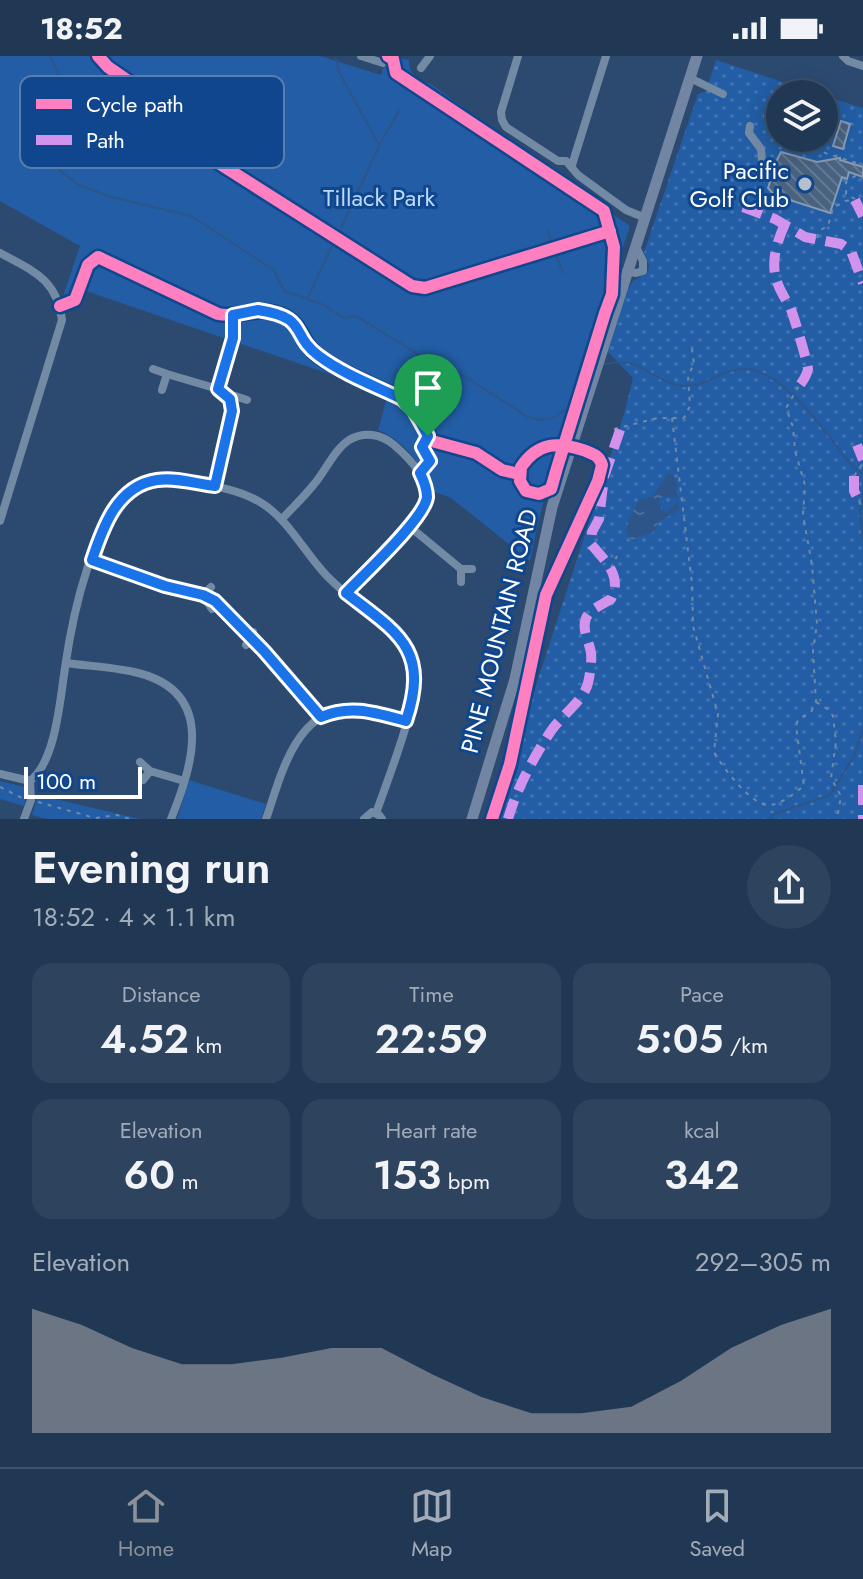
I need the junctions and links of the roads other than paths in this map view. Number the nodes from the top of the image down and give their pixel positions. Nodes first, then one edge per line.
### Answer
1 (361, 56) edge
2 (430, 56) edge
3 (518, 56) edge
4 (606, 56) edge
5 (697, 56) edge
6 (843, 56) edge
7 (385, 60) edge
8 (863, 66) edge
9 (421, 68) dead end
10 (690, 78) junction
11 (723, 94) dead end
12 (750, 126) dead end
13 (762, 160) dead end
14 (572, 165) junction
15 (643, 217) junction
16 (0, 253) edge
17 (153, 369) dead end
18 (167, 374) junction
19 (162, 390) dead end
20 (230, 399) junction
21 (247, 400) dead end
22 (215, 486) junction
23 (282, 519) junction
24 (0, 521) edge
25 (409, 526) junction
26 (92, 560) junction
27 (461, 569) junction
28 (472, 569) dead end
29 (461, 582) dead end
30 (211, 587) dead end
31 (346, 593) junction
32 (203, 595) junction
33 (212, 609) dead end
34 (250, 639) road end
35 (66, 663) junction
36 (321, 717) junction
37 (406, 721) junction
38 (140, 762) dead end
39 (150, 771) junction
40 (0, 774) edge
41 (143, 780) dead end
42 (30, 781) junction
43 (184, 781) junction
44 (381, 817) edge
45 (24, 819) edge
46 (171, 819) edge
47 (266, 819) edge
48 (364, 819) edge
49 (472, 819) edge

1 - 7 street
2 - 9 street
3 - 14 street
4 - 14 street
5 - 10 main road, PINE MOUNTAIN ROAD
6 - 8 street
10 - 11 street
10 - 15 main road, PINE MOUNTAIN ROAD
12 - 13 street
14 - 15 street
15 - 49 main road, PINE MOUNTAIN ROAD
16 - 24 street
17 - 18 street
18 - 19 street
18 - 20 street
20 - 21 street
20 - 22 street
22 - 23 street
22 - 26 street
23 - 25 street
23 - 31 street
25 - 27 street
25 - 31 street
26 - 32 street
26 - 35 street
27 - 28 street
27 - 29 street
30 - 32 street
31 - 37 street
32 - 33 street
34 - 36 street
35 - 42 street
35 - 43 street
36 - 37 street
36 - 47 street
37 - 44 street
38 - 39 street
39 - 41 street
39 - 43 street
40 - 42 street
42 - 45 street
43 - 46 street
44 - 48 street

